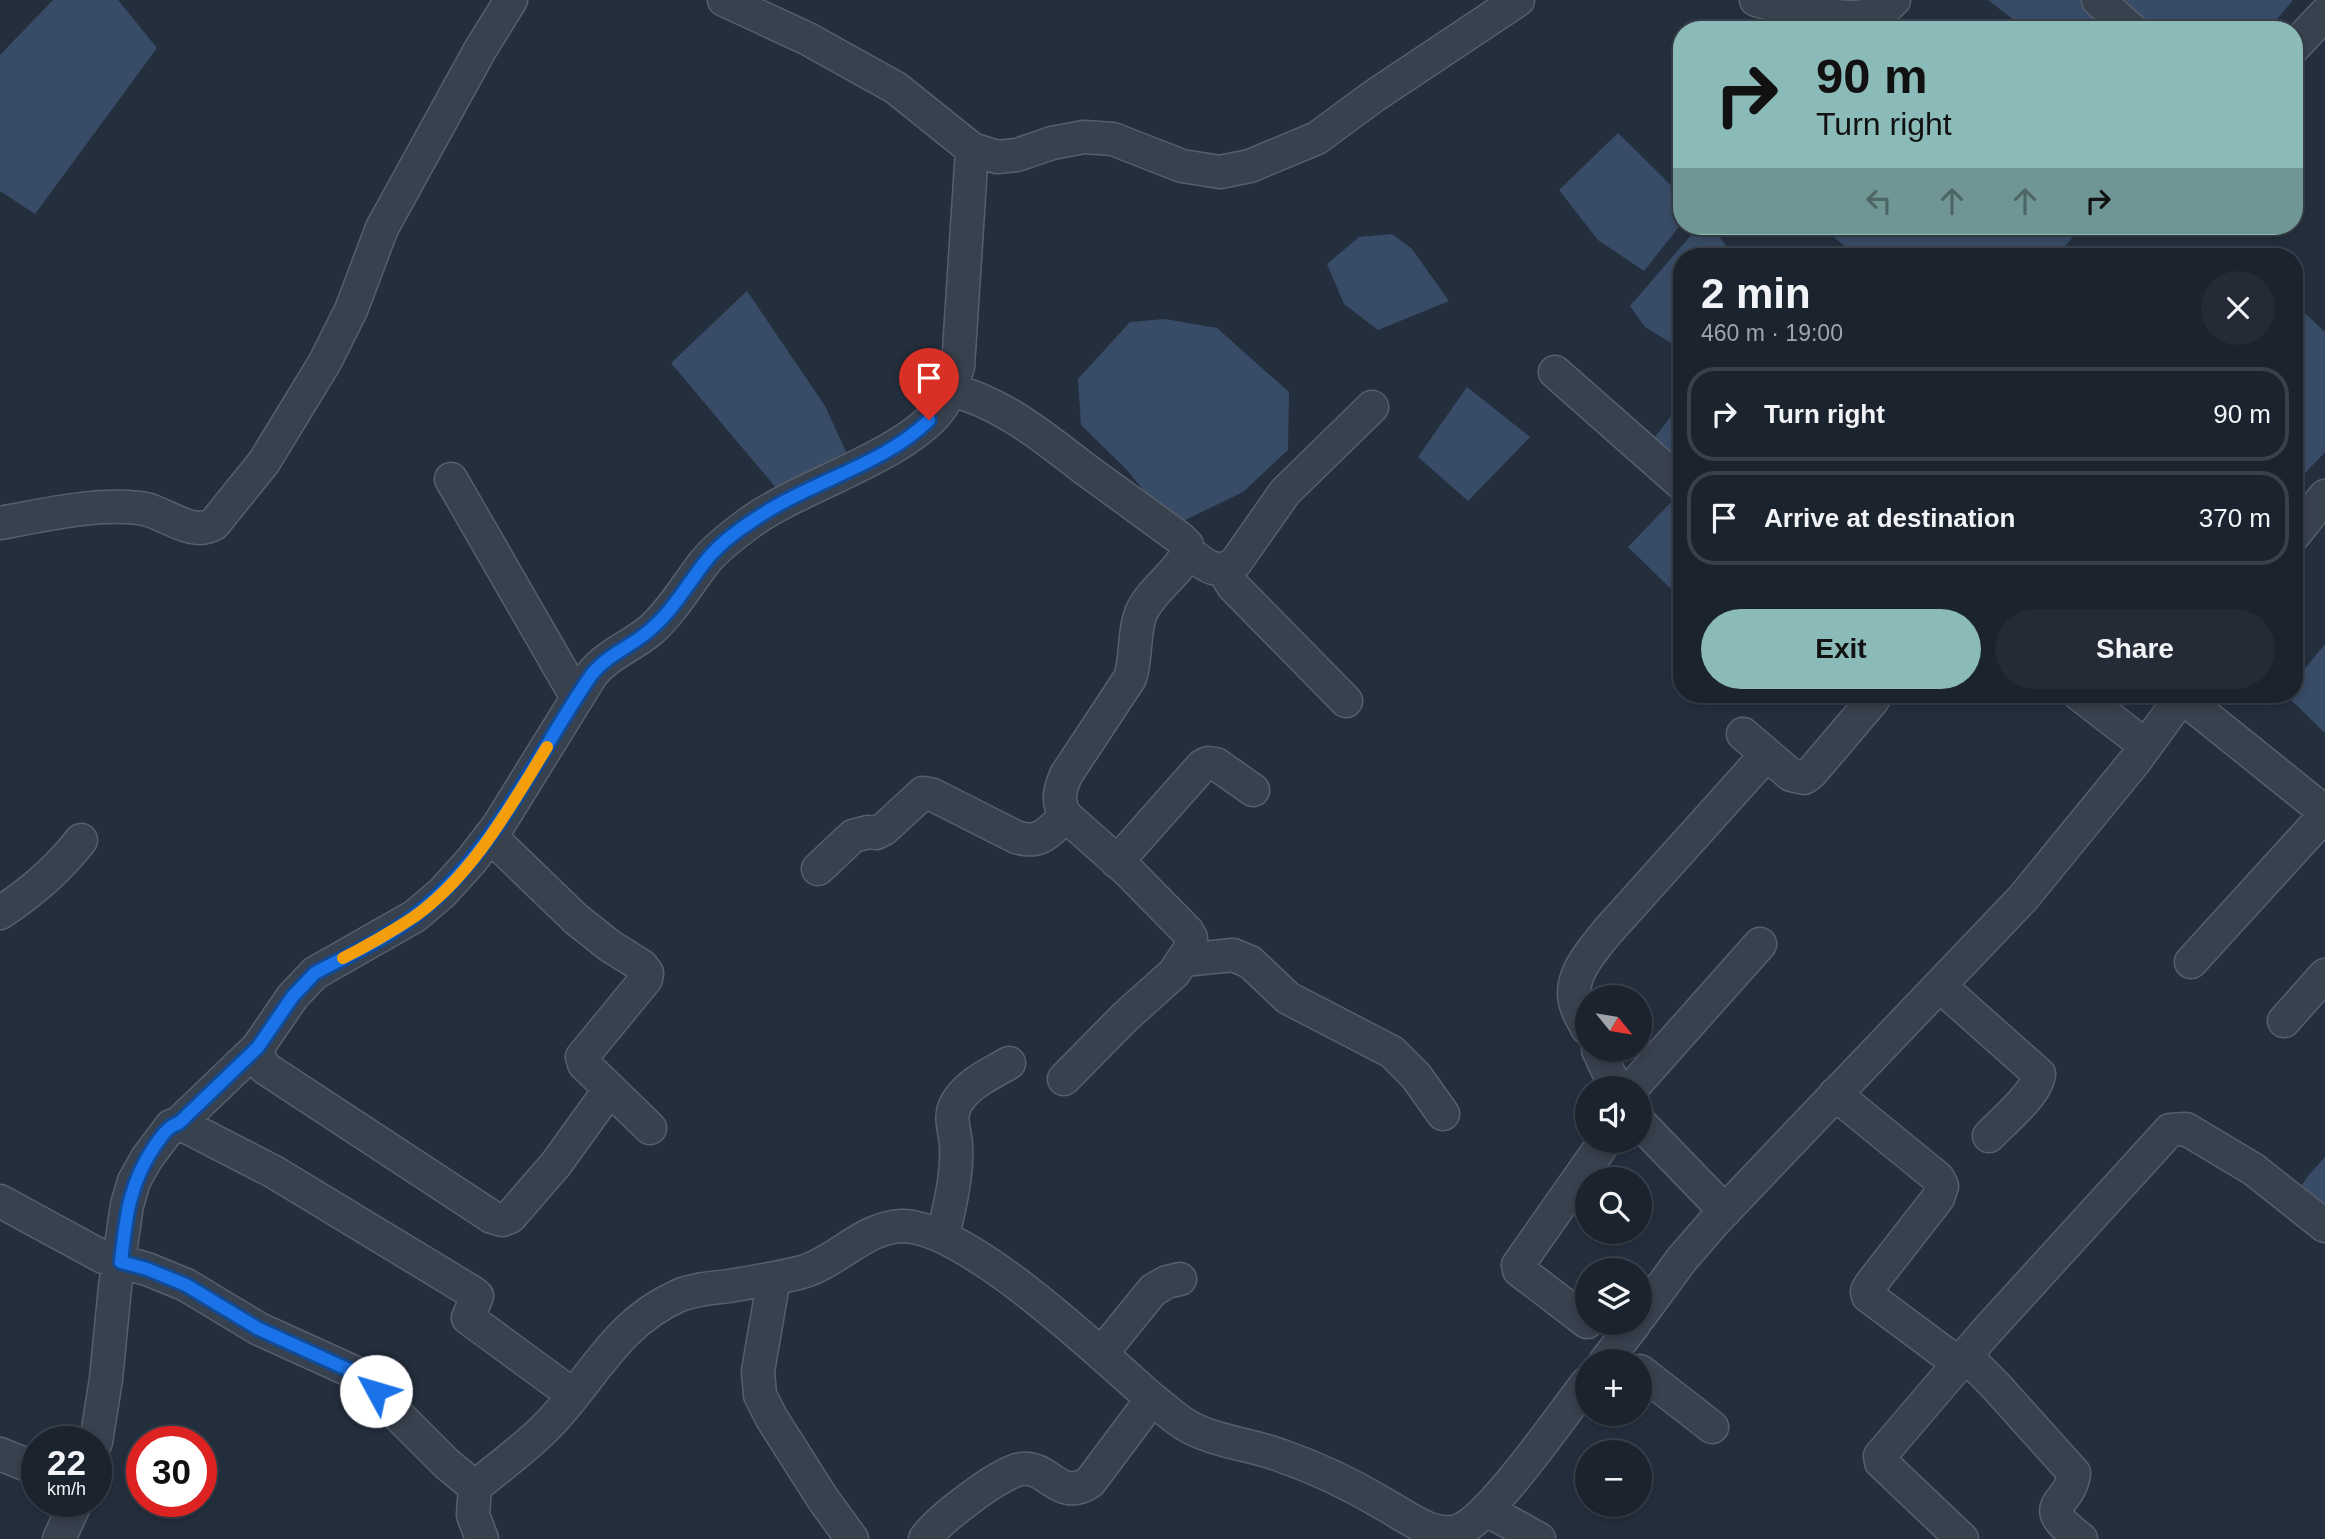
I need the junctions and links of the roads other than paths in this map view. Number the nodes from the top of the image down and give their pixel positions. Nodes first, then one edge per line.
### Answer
1 (511, 0) edge
2 (724, 0) edge
3 (1518, 0) edge
4 (1756, 0) edge
5 (1894, 0) edge
6 (2098, 0) edge
7 (2325, 14) edge
8 (2122, 21) edge
9 (2303, 37) edge
10 (972, 149) junction
11 (1555, 372) dead end
12 (951, 390) junction
13 (1372, 407) dead end
14 (1673, 476) edge
15 (451, 479) dead end
16 (2325, 496) edge
17 (0, 523) edge
18 (2303, 524) edge
19 (1188, 552) junction
20 (1228, 569) junction
21 (576, 696) junction
22 (1346, 701) dead end
23 (1871, 703) edge
24 (2090, 703) edge
25 (2178, 703) edge
26 (2191, 703) edge
27 (1743, 734) dead end
28 (2146, 746) junction
29 (1766, 755) junction
30 (1253, 789) dead end
31 (2325, 813) edge
32 (1066, 816) junction
33 (490, 836) junction
34 (81, 840) dead end
35 (1117, 862) junction
36 (818, 869) dead end
37 (0, 912) edge
38 (1760, 944) dead end
39 (1184, 960) junction
40 (2191, 962) dead end
41 (2325, 975) edge
42 (1575, 985) edge
43 (1940, 986) junction
44 (2284, 1021) dead end
45 (258, 1047) junction
46 (1009, 1063) dead end
47 (1643, 1076) edge
48 (1064, 1079) dead end
49 (610, 1089) junction
50 (1835, 1094) junction
51 (1443, 1114) dead end
52 (179, 1123) junction
53 (650, 1128) dead end
54 (1652, 1135) edge
55 (1989, 1136) dead end
56 (1597, 1153) edge
57 (0, 1201) edge
58 (1724, 1211) junction
59 (2325, 1226) edge
60 (943, 1237) junction
61 (121, 1262) junction
62 (774, 1278) junction
63 (1181, 1279) dead end
64 (1652, 1300) edge
65 (1575, 1312) edge
66 (1604, 1335) edge
67 (1620, 1348) edge
68 (1101, 1354) junction
69 (1962, 1359) junction
70 (1652, 1380) edge
71 (573, 1395) junction
72 (1575, 1398) edge
73 (1152, 1399) junction
74 (99, 1426) edge
75 (1712, 1427) dead end
76 (0, 1454) edge
77 (21, 1463) edge
78 (475, 1487) junction
79 (1487, 1510) junction
80 (69, 1517) edge
81 (59, 1539) edge
82 (481, 1539) edge
83 (852, 1539) edge
84 (925, 1539) edge
85 (1539, 1539) edge
86 (1962, 1539) edge
87 (2081, 1539) edge

1 - 17 street
2 - 10 street
3 - 10 street
4 - 5 street
6 - 8 street
7 - 9 street
10 - 12 street
11 - 14 street
12 - 19 street
12 - 21 street
13 - 20 street
15 - 21 street
16 - 18 street
19 - 20 street
19 - 32 street
20 - 22 street
21 - 33 street
23 - 29 street
24 - 28 street
25 - 28 street
26 - 31 street
27 - 29 street
28 - 43 street
29 - 42 street
30 - 35 street
31 - 40 street
32 - 35 street
32 - 36 street
33 - 45 street
33 - 49 street
34 - 37 street
35 - 39 street
38 - 47 street
39 - 48 street
39 - 51 street
41 - 44 street
43 - 50 street
43 - 55 street
45 - 49 street
45 - 52 street
46 - 60 street
49 - 53 street
50 - 58 street
50 - 69 street
52 - 61 street
52 - 71 street
54 - 58 street
56 - 65 street
57 - 61 street
58 - 64 street
59 - 69 street
60 - 62 street
60 - 68 street
61 - 74 street
61 - 78 street
62 - 71 street
62 - 83 street
63 - 68 street
66 - 67 street
68 - 73 street
69 - 86 street
69 - 87 street
70 - 75 street
71 - 78 street
72 - 79 street
73 - 79 street
73 - 84 street
76 - 77 street
78 - 82 street
79 - 85 street
80 - 81 street

